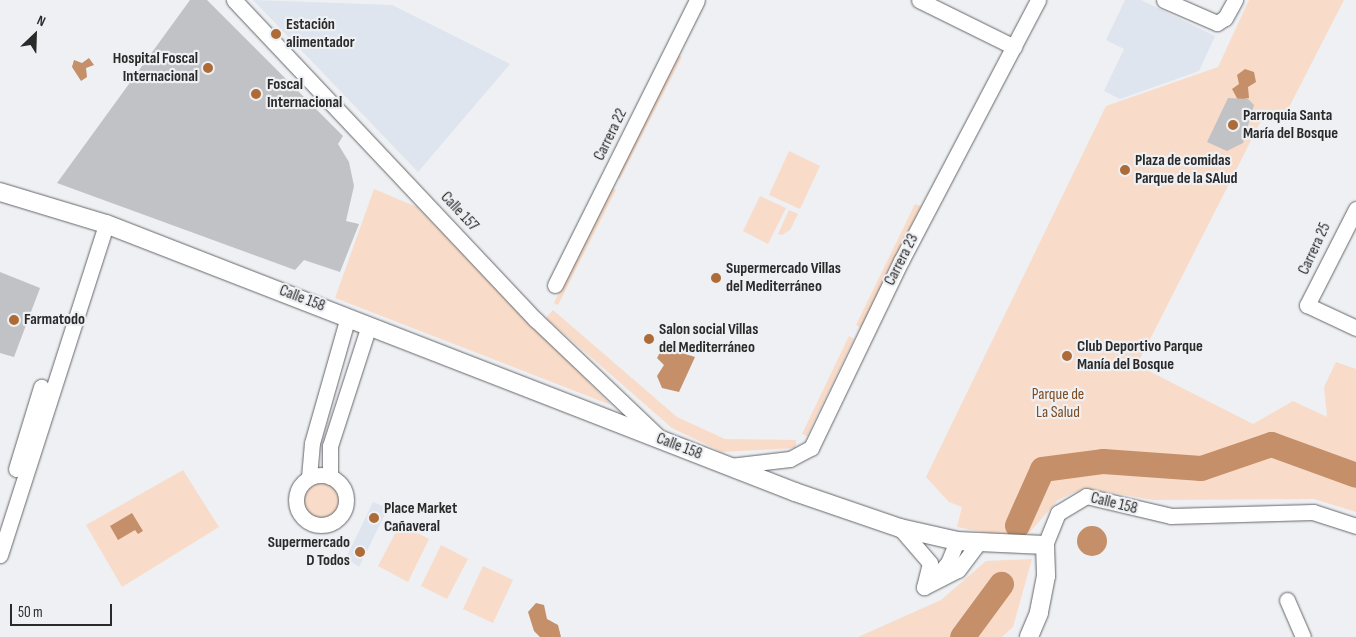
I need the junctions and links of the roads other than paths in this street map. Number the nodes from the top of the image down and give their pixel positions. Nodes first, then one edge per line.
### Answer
1 (234, 0) edge
2 (697, 0) edge
3 (919, 0) edge
4 (1038, 0) edge
5 (1164, 0) edge
6 (1234, 0) edge
7 (1014, 46) junction
8 (0, 192) edge
9 (1356, 209) edge
10 (106, 224) junction
11 (555, 285) dead end
12 (348, 318) junction
13 (369, 325) junction
14 (1356, 328) edge
15 (41, 388) dead end
16 (665, 442) junction
17 (730, 466) junction
18 (308, 477) junction
19 (330, 477) junction
20 (0, 523) edge
21 (1356, 526) edge
22 (900, 528) junction
23 (957, 541) junction
24 (980, 542) junction
25 (1045, 545) junction
26 (1, 549) edge
27 (924, 587) junction
28 (1287, 600) dead end
29 (1029, 637) edge
30 (1303, 637) edge

1 - 16 street, Calle 157
2 - 11 street, Carrera 22
3 - 7 street
4 - 7 street, Carrera 23
5 - 6 street
7 - 17 street, Carrera 23
8 - 10 street, Calle 158
9 - 14 street, Carrera 25
10 - 12 street, Calle 158
10 - 26 street
12 - 13 street, Calle 158
12 - 18 street
13 - 16 street, Calle 158
13 - 19 street
15 - 20 street
16 - 17 street, Calle 158
17 - 22 street, Calle 158
18 - 19 street
18 - 19 street
21 - 25 street, Calle 158
22 - 23 street, Calle 158
22 - 27 street
23 - 24 street, Calle 158
23 - 27 street
24 - 25 street, Calle 158
24 - 27 street
25 - 29 street
28 - 30 street

